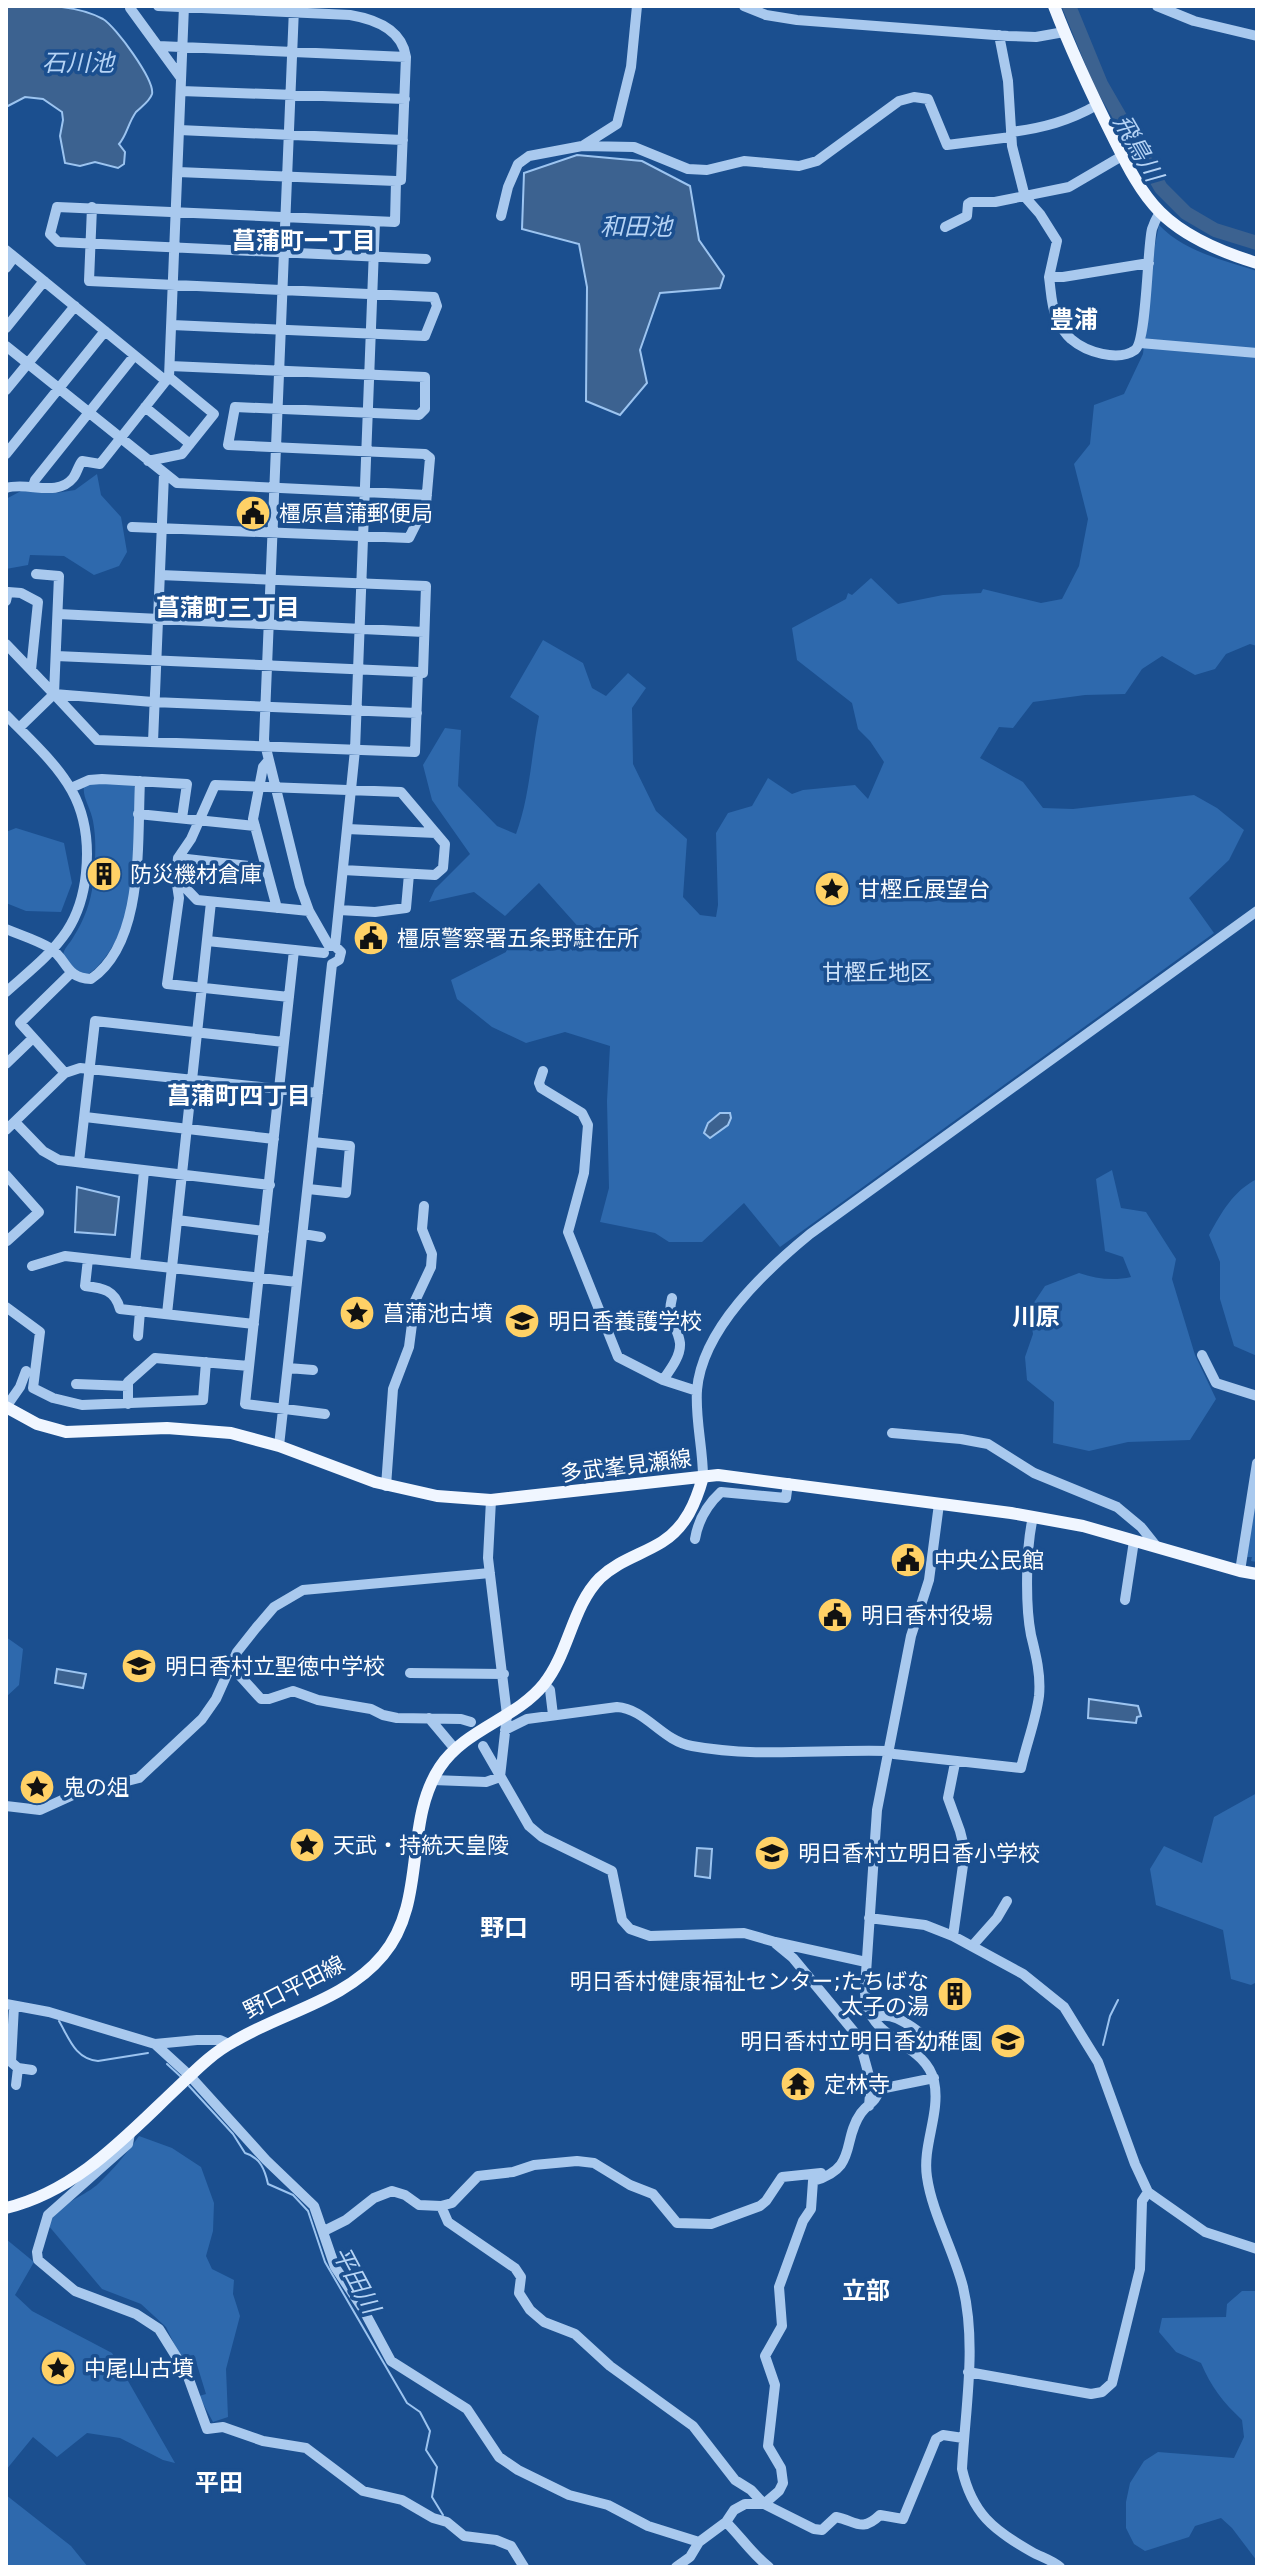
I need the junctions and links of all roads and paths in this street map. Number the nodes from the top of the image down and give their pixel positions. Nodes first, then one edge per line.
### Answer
1 (158, 6) edge
2 (637, 6) edge
3 (744, 6) edge
4 (1054, 6) edge
5 (1157, 6) edge
6 (1190, 6) edge
7 (130, 7) edge
8 (184, 7) edge
9 (294, 9) edge
10 (1194, 21) junction
11 (1064, 32) junction
12 (999, 35) junction
13 (1257, 36) edge
14 (158, 46) junction
15 (182, 48) junction
16 (293, 52) junction
17 (406, 57) junction
18 (181, 78) junction
19 (181, 91) junction
20 (291, 95) junction
21 (405, 99) junction
22 (1097, 105) junction
23 (179, 130) junction
24 (1011, 134) junction
25 (289, 135) junction
26 (403, 140) junction
27 (582, 146) junction
28 (1122, 156) junction
29 (178, 172) junction
30 (288, 176) junction
31 (396, 181) junction
32 (1025, 197) junction
33 (92, 207) junction
34 (176, 212) junction
35 (1160, 212) junction
36 (501, 216) dead end
37 (286, 217) junction
38 (375, 222) junction
39 (945, 227) dead end
40 (90, 245) junction
41 (174, 249) junction
42 (285, 253) junction
43 (10, 254) edge
44 (374, 257) junction
45 (426, 259) dead end
46 (1149, 263) junction
47 (1257, 263) edge
48 (6, 268) edge
49 (1049, 277) junction
50 (44, 281) junction
51 (173, 285) junction
52 (283, 289) junction
53 (372, 293) junction
54 (75, 306) junction
55 (172, 325) junction
56 (6, 328) edge
57 (281, 330) junction
58 (105, 331) junction
59 (371, 334) junction
60 (1140, 343) junction
61 (6, 346) edge
62 (1257, 353) edge
63 (134, 356) junction
64 (28, 363) junction
65 (279, 370) junction
66 (369, 374) junction
67 (168, 375) junction
68 (59, 389) junction
69 (6, 390) edge
70 (145, 407) junction
71 (278, 409) junction
72 (88, 412) junction
73 (368, 412) junction
74 (120, 438) junction
75 (190, 444) junction
76 (276, 447) junction
77 (366, 451) junction
78 (6, 454) edge
79 (148, 461) junction
80 (164, 474) junction
81 (7, 485) edge
82 (33, 486) junction
83 (274, 487) junction
84 (364, 491) junction
85 (427, 495) junction
86 (132, 527) dead end
87 (162, 528) junction
88 (272, 533) junction
89 (362, 537) junction
90 (36, 574) dead end
91 (160, 575) junction
92 (270, 579) junction
93 (360, 583) junction
94 (6, 601) edge
95 (58, 614) junction
96 (158, 619) junction
97 (268, 626) junction
98 (359, 629) junction
99 (424, 632) junction
100 (6, 644) edge
101 (56, 656) junction
102 (155, 661) junction
103 (266, 666) junction
104 (31, 670) junction
105 (358, 670) junction
106 (418, 672) junction
107 (54, 694) junction
108 (153, 702) junction
109 (265, 706) junction
110 (356, 711) junction
111 (417, 713) junction
112 (6, 715) edge
113 (19, 728) junction
114 (153, 742) junction
115 (264, 747) junction
116 (355, 750) junction
117 (268, 761) junction
118 (140, 781) junction
119 (258, 786) junction
120 (274, 786) junction
121 (71, 788) junction
122 (351, 789) junction
123 (138, 814) junction
124 (182, 818) junction
125 (200, 820) junction
126 (255, 826) junction
127 (347, 829) junction
128 (436, 833) junction
129 (178, 858) junction
130 (266, 868) junction
131 (343, 870) junction
132 (409, 874) junction
133 (176, 878) junction
134 (211, 902) junction
135 (277, 908) junction
136 (339, 910) junction
137 (309, 911) junction
138 (1257, 911) edge
139 (6, 929) edge
140 (207, 941) junction
141 (329, 948) junction
142 (52, 949) junction
143 (294, 950) junction
144 (332, 964) junction
145 (71, 973) junction
146 (201, 988) junction
147 (6, 992) edge
148 (289, 997) junction
149 (196, 1032) junction
150 (33, 1038) junction
151 (284, 1042) junction
152 (6, 1064) edge
153 (90, 1069) junction
154 (543, 1071) dead end
155 (65, 1073) junction
156 (191, 1079) junction
157 (279, 1089) junction
158 (318, 1093) junction
159 (85, 1117) junction
160 (15, 1122) junction
161 (186, 1128) junction
162 (6, 1130) edge
163 (274, 1139) junction
164 (313, 1142) junction
165 (79, 1162) junction
166 (144, 1171) junction
167 (6, 1175) edge
168 (182, 1175) junction
169 (270, 1185) junction
170 (308, 1189) junction
171 (424, 1206) dead end
172 (177, 1220) junction
173 (264, 1231) junction
174 (303, 1234) junction
175 (321, 1237) dead end
176 (6, 1239) edge
177 (88, 1259) junction
178 (135, 1264) junction
179 (32, 1266) dead end
180 (172, 1268) junction
181 (259, 1278) junction
182 (297, 1282) junction
183 (672, 1298) dead end
184 (6, 1307) edge
185 (140, 1311) junction
186 (167, 1314) junction
187 (254, 1324) junction
188 (138, 1336) dead end
189 (1202, 1355) dead end
190 (206, 1362) junction
191 (249, 1366) junction
192 (288, 1368) junction
193 (313, 1370) dead end
194 (26, 1371) dead end
195 (663, 1380) junction
196 (76, 1384) dead end
197 (128, 1386) junction
198 (697, 1391) junction
199 (1257, 1396) edge
200 (128, 1404) junction
201 (6, 1407) edge
202 (283, 1409) junction
203 (325, 1414) dead end
204 (892, 1433) dead end
205 (279, 1446) junction
206 (1257, 1463) edge
207 (703, 1477) junction
208 (788, 1483) junction
209 (386, 1486) junction
210 (491, 1500) junction
211 (939, 1504) junction
212 (1033, 1517) junction
213 (695, 1539) dead end
214 (1134, 1541) junction
215 (1158, 1548) junction
216 (1240, 1571) junction
217 (490, 1573) junction
218 (1257, 1574) edge
219 (1125, 1600) dead end
220 (231, 1666) junction
221 (410, 1673) dead end
222 (504, 1674) junction
223 (544, 1684) junction
224 (507, 1715) junction
225 (553, 1715) junction
226 (429, 1718) junction
227 (471, 1722) dead end
228 (505, 1730) junction
229 (483, 1746) dead end
230 (455, 1749) junction
231 (888, 1751) junction
232 (955, 1763) junction
233 (500, 1777) junction
234 (433, 1780) junction
235 (6, 1806) edge
236 (1007, 1901) dead end
237 (869, 1918) junction
238 (953, 1936) junction
239 (775, 1942) junction
240 (973, 1945) junction
241 (866, 1962) junction
242 (11, 2007) edge
243 (874, 2018) junction
244 (155, 2044) junction
245 (229, 2044) junction
246 (915, 2052) junction
247 (18, 2068) junction
248 (32, 2070) dead end
249 (190, 2076) junction
250 (934, 2078) junction
251 (16, 2085) dead end
252 (869, 2106) junction
253 (130, 2133) junction
254 (833, 2171) junction
255 (1148, 2192) junction
256 (441, 2206) junction
257 (6, 2208) edge
258 (324, 2231) junction
259 (1257, 2249) edge
260 (968, 2372) junction
261 (963, 2438) junction
262 (764, 2504) junction
263 (726, 2522) junction
264 (699, 2542) junction
265 (524, 2567) edge
266 (676, 2567) edge
267 (769, 2567) edge
268 (1060, 2567) edge

1 - 8 street
2 - 27 street
3 - 12 street
4 - 11 main road
5 - 10 street
6 - 10 street
7 - 14 street
8 - 9 street
8 - 15 street
9 - 16 street
9 - 17 street
10 - 13 street
11 - 12 street
11 - 22 main road
12 - 24 street
14 - 15 street
14 - 18 street
15 - 16 street
15 - 18 street
16 - 17 street
16 - 20 street
17 - 21 street
18 - 19 street
19 - 20 street
19 - 23 street
20 - 21 street
20 - 25 street
21 - 26 street
22 - 24 street
22 - 28 main road
23 - 25 street
23 - 29 street
24 - 27 street
24 - 32 street
25 - 26 street
25 - 30 street
26 - 31 street
27 - 36 street
28 - 32 street
28 - 35 main road
29 - 30 street
29 - 34 street
30 - 31 street
30 - 37 street
31 - 38 street
32 - 39 street
32 - 49 street
33 - 34 street
33 - 40 street
33 - 40 street
34 - 37 street
34 - 41 street
35 - 46 street
35 - 47 main road
37 - 38 street
37 - 42 street
38 - 44 street
40 - 41 street
40 - 51 street
41 - 42 street
41 - 51 street
42 - 44 street
42 - 52 street
43 - 48 street
43 - 50 street
44 - 45 street
44 - 53 street
46 - 49 street
46 - 60 street
49 - 60 street
50 - 54 street
50 - 56 street
51 - 52 street
51 - 55 street
52 - 53 street
52 - 57 street
53 - 59 street
53 - 59 street
54 - 58 street
54 - 64 street
55 - 57 street
55 - 67 street
57 - 59 street
57 - 65 street
58 - 63 street
58 - 68 street
59 - 66 street
60 - 62 street
61 - 64 street
63 - 67 street
63 - 72 street
64 - 68 street
64 - 69 street
65 - 66 street
65 - 67 street
65 - 71 street
66 - 73 street
66 - 73 street
67 - 70 street
67 - 75 street
68 - 72 street
68 - 78 street
70 - 74 street
70 - 75 street
71 - 73 street
71 - 76 street
71 - 76 street
72 - 74 street
72 - 82 street
73 - 77 street
74 - 79 street
74 - 82 street
75 - 79 street
76 - 77 street
76 - 83 street
77 - 84 street
77 - 85 street
79 - 80 street
80 - 83 street
80 - 87 street
81 - 82 street
83 - 84 street
83 - 88 street
84 - 85 street
84 - 89 street
85 - 89 street
86 - 87 street
87 - 88 street
87 - 91 street
88 - 89 street
88 - 92 street
89 - 93 street
90 - 95 street
91 - 92 street
91 - 96 street
92 - 93 street
92 - 97 street
93 - 98 street
93 - 99 street
94 - 104 street
95 - 96 street
95 - 101 street
96 - 97 street
96 - 102 street
97 - 98 street
97 - 103 street
98 - 99 street
98 - 105 street
99 - 106 street
100 - 104 street
101 - 102 street
101 - 107 street
102 - 103 street
102 - 108 street
103 - 105 street
103 - 109 street
104 - 107 street
105 - 106 street
105 - 110 street
106 - 111 street
107 - 108 street
107 - 113 street
107 - 114 street
108 - 109 street
108 - 114 street
109 - 110 street
109 - 115 street
110 - 111 street
110 - 116 street
111 - 116 street
112 - 113 street
113 - 121 street
114 - 115 street
115 - 116 street
115 - 117 street
116 - 122 street
117 - 119 street
117 - 120 street
118 - 121 street
118 - 123 street
118 - 124 street
119 - 120 street
119 - 125 street
119 - 126 street
120 - 122 street
120 - 137 street
121 - 142 street
122 - 127 street
122 - 128 street
123 - 124 street
123 - 145 street
124 - 125 street
125 - 126 street
125 - 129 street
126 - 130 street
127 - 128 street
127 - 131 street
128 - 132 street
129 - 130 street
129 - 133 street
130 - 135 street
131 - 132 street
131 - 136 street
132 - 136 street
133 - 134 street
133 - 146 street
134 - 135 street
134 - 140 street
135 - 137 street
136 - 141 street
137 - 141 street
138 - 198 street
139 - 142 street
140 - 143 street
140 - 146 street
141 - 143 street
141 - 144 street
141 - 144 street
142 - 145 street
142 - 147 street
143 - 148 street
144 - 158 street
145 - 150 street
146 - 148 street
146 - 149 street
148 - 151 street
149 - 151 street
149 - 153 street
149 - 156 street
150 - 152 street
150 - 155 street
151 - 157 street
153 - 155 street
153 - 156 street
153 - 159 street
154 - 195 street
155 - 160 street
156 - 157 street
156 - 161 street
157 - 158 street
157 - 163 street
158 - 164 street
159 - 161 street
159 - 165 street
160 - 162 street
160 - 165 street
161 - 163 street
161 - 168 street
163 - 169 street
164 - 170 street
164 - 170 street
165 - 166 street
166 - 168 street
166 - 178 street
167 - 176 street
168 - 169 street
168 - 172 street
169 - 173 street
170 - 174 street
171 - 209 street
172 - 173 street
172 - 180 street
173 - 181 street
174 - 175 street
174 - 182 street
177 - 178 street
177 - 179 street
177 - 185 street
178 - 180 street
180 - 181 street
180 - 186 street
181 - 182 street
181 - 187 street
182 - 192 street
183 - 195 street
184 - 200 street
185 - 186 street
185 - 188 street
186 - 187 street
187 - 191 street
189 - 199 street
190 - 191 street
190 - 197 street
190 - 200 street
191 - 202 street
192 - 193 street
192 - 202 street
194 - 201 street
195 - 198 street
196 - 197 street
197 - 200 street
198 - 207 street
201 - 205 main road, 多武峯見瀬線
202 - 203 street
202 - 205 street
204 - 215 street
205 - 209 main road, 多武峯見瀬線
206 - 216 street
207 - 208 main road, 多武峯見瀬線
207 - 210 main road, 多武峯見瀬線
207 - 223 main road, 野口平田線
208 - 211 main road, 多武峯見瀬線
208 - 213 street
209 - 210 main road, 多武峯見瀬線
210 - 217 street
211 - 212 main road, 多武峯見瀬線
211 - 231 street
212 - 214 main road, 多武峯見瀬線
212 - 232 street
214 - 215 main road, 多武峯見瀬線
214 - 219 street
215 - 216 main road, 多武峯見瀬線
216 - 218 main road, 多武峯見瀬線
217 - 220 street
217 - 222 street
220 - 226 street
220 - 235 street
221 - 222 street
222 - 224 street
223 - 224 main road, 野口平田線
223 - 225 street
224 - 228 street
224 - 230 main road, 野口平田線
225 - 228 street
225 - 231 street
226 - 227 street
226 - 230 street
228 - 233 street
229 - 233 street
230 - 234 main road, 野口平田線
231 - 232 street
231 - 237 street
232 - 238 street
233 - 234 street
233 - 239 street
234 - 245 main road, 野口平田線
236 - 240 street
237 - 238 street
237 - 241 street
238 - 240 street
239 - 241 street
239 - 252 street
240 - 255 street
241 - 243 street
242 - 244 street
242 - 247 street
243 - 246 street
243 - 246 street
244 - 245 street
244 - 249 street
245 - 249 main road, 野口平田線
246 - 250 street
247 - 248 street
247 - 251 street
249 - 253 main road, 野口平田線
249 - 258 street
250 - 252 street
250 - 260 street
252 - 254 street
253 - 257 main road, 野口平田線
253 - 265 street
254 - 256 street
254 - 262 street
255 - 259 street
255 - 260 street
256 - 258 street
256 - 262 street
258 - 264 street
260 - 261 street
261 - 262 street
261 - 268 street
262 - 263 street
263 - 264 street
263 - 267 street
264 - 266 street

